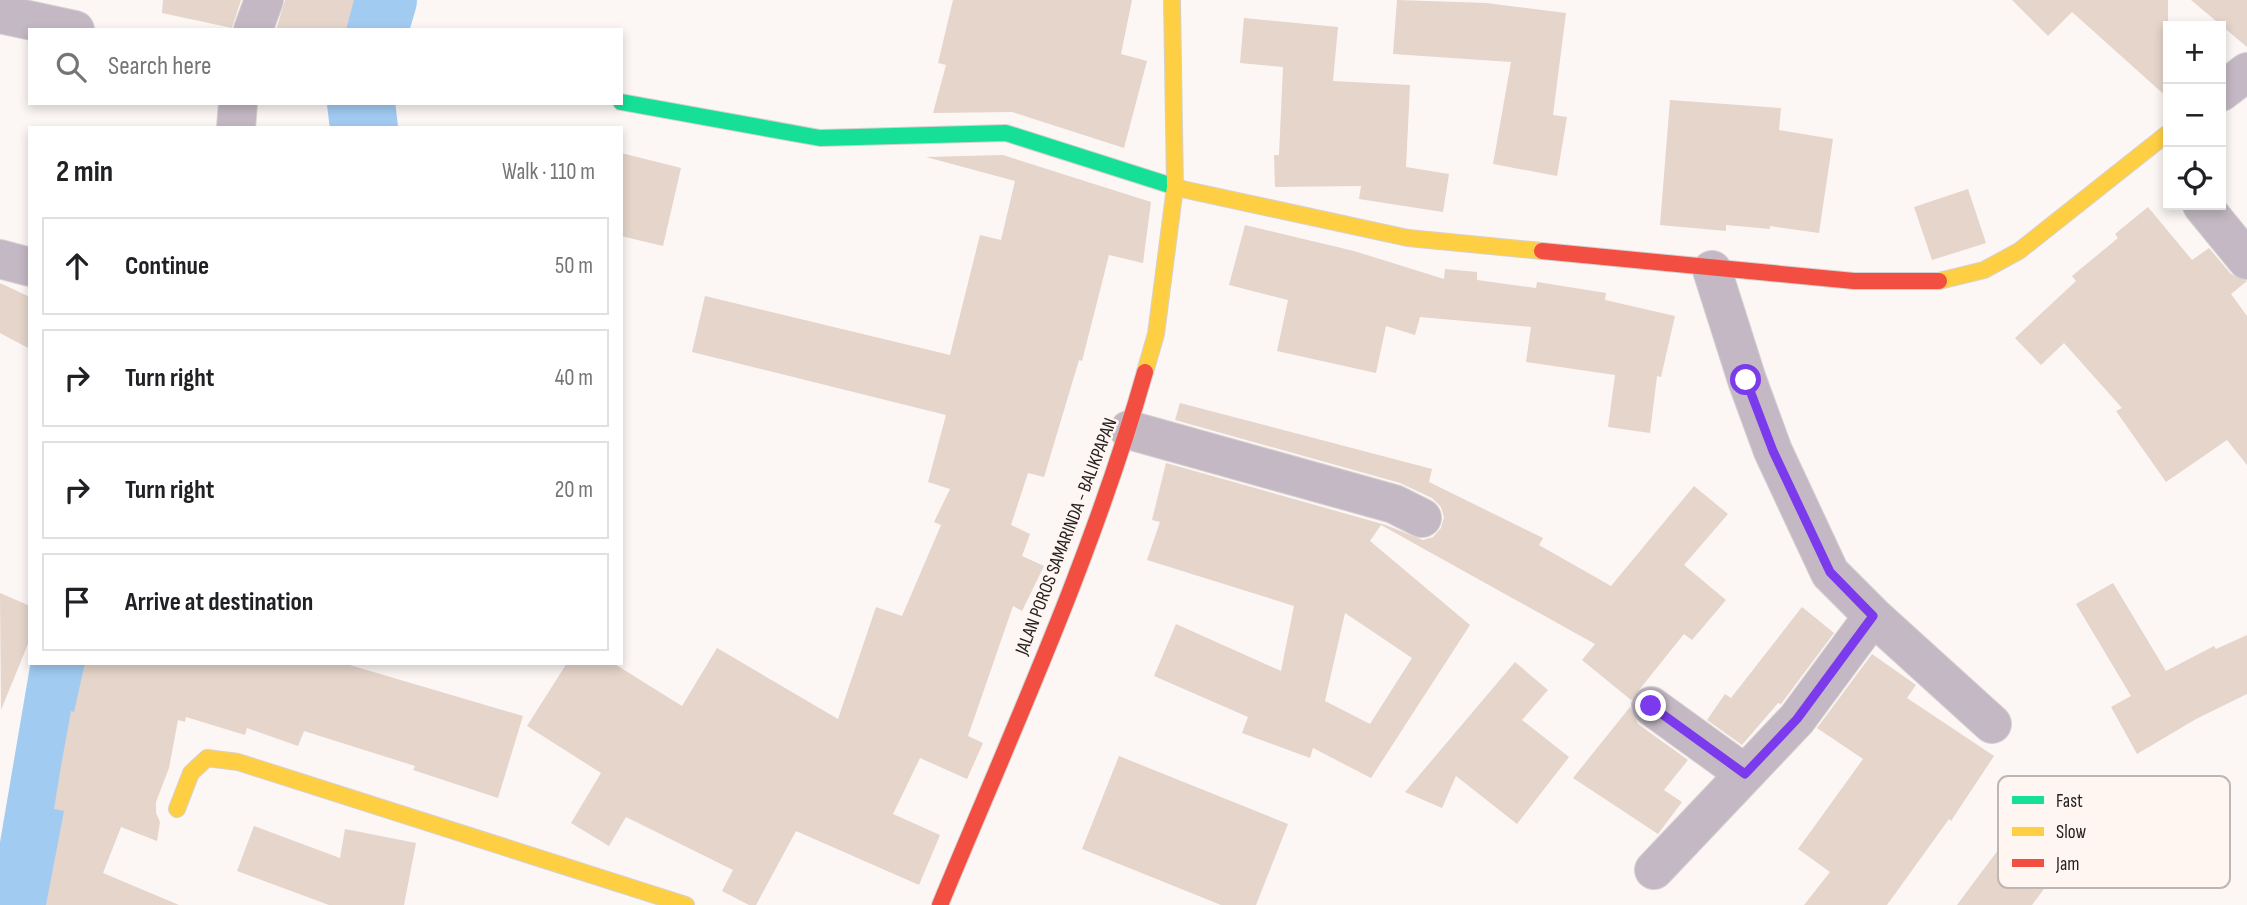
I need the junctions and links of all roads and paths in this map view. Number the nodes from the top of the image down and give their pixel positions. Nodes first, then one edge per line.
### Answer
1 (264, 0) edge
2 (1172, 0) edge
3 (0, 14) edge
4 (66, 28) edge
5 (254, 28) edge
6 (2247, 72) edge
7 (2226, 88) edge
8 (623, 102) edge
9 (238, 105) edge
10 (236, 126) edge
11 (2163, 147) edge
12 (1175, 187) junction
13 (2206, 210) edge
14 (0, 259) edge
15 (2247, 260) edge
16 (28, 266) edge
17 (1712, 270) junction
18 (1129, 430) junction
19 (1422, 518) dead end
20 (1873, 616) junction
21 (1651, 706) dead end
22 (1992, 724) dead end
23 (1745, 774) junction
24 (177, 809) dead end
25 (1654, 870) dead end
26 (686, 905) edge
27 (940, 905) edge

1 - 5 street
2 - 12 main road, JALAN POROS SAMARINDA - BALIKPAPAN
3 - 4 street
6 - 7 street
8 - 12 main road
9 - 10 street
11 - 17 main road
12 - 17 main road
12 - 18 main road, JALAN POROS SAMARINDA - BALIKPAPAN
13 - 15 street
14 - 16 street
17 - 20 street
18 - 19 street
18 - 27 main road, JALAN POROS SAMARINDA - BALIKPAPAN
20 - 22 street
20 - 23 street
21 - 23 street
23 - 25 street
24 - 26 main road

